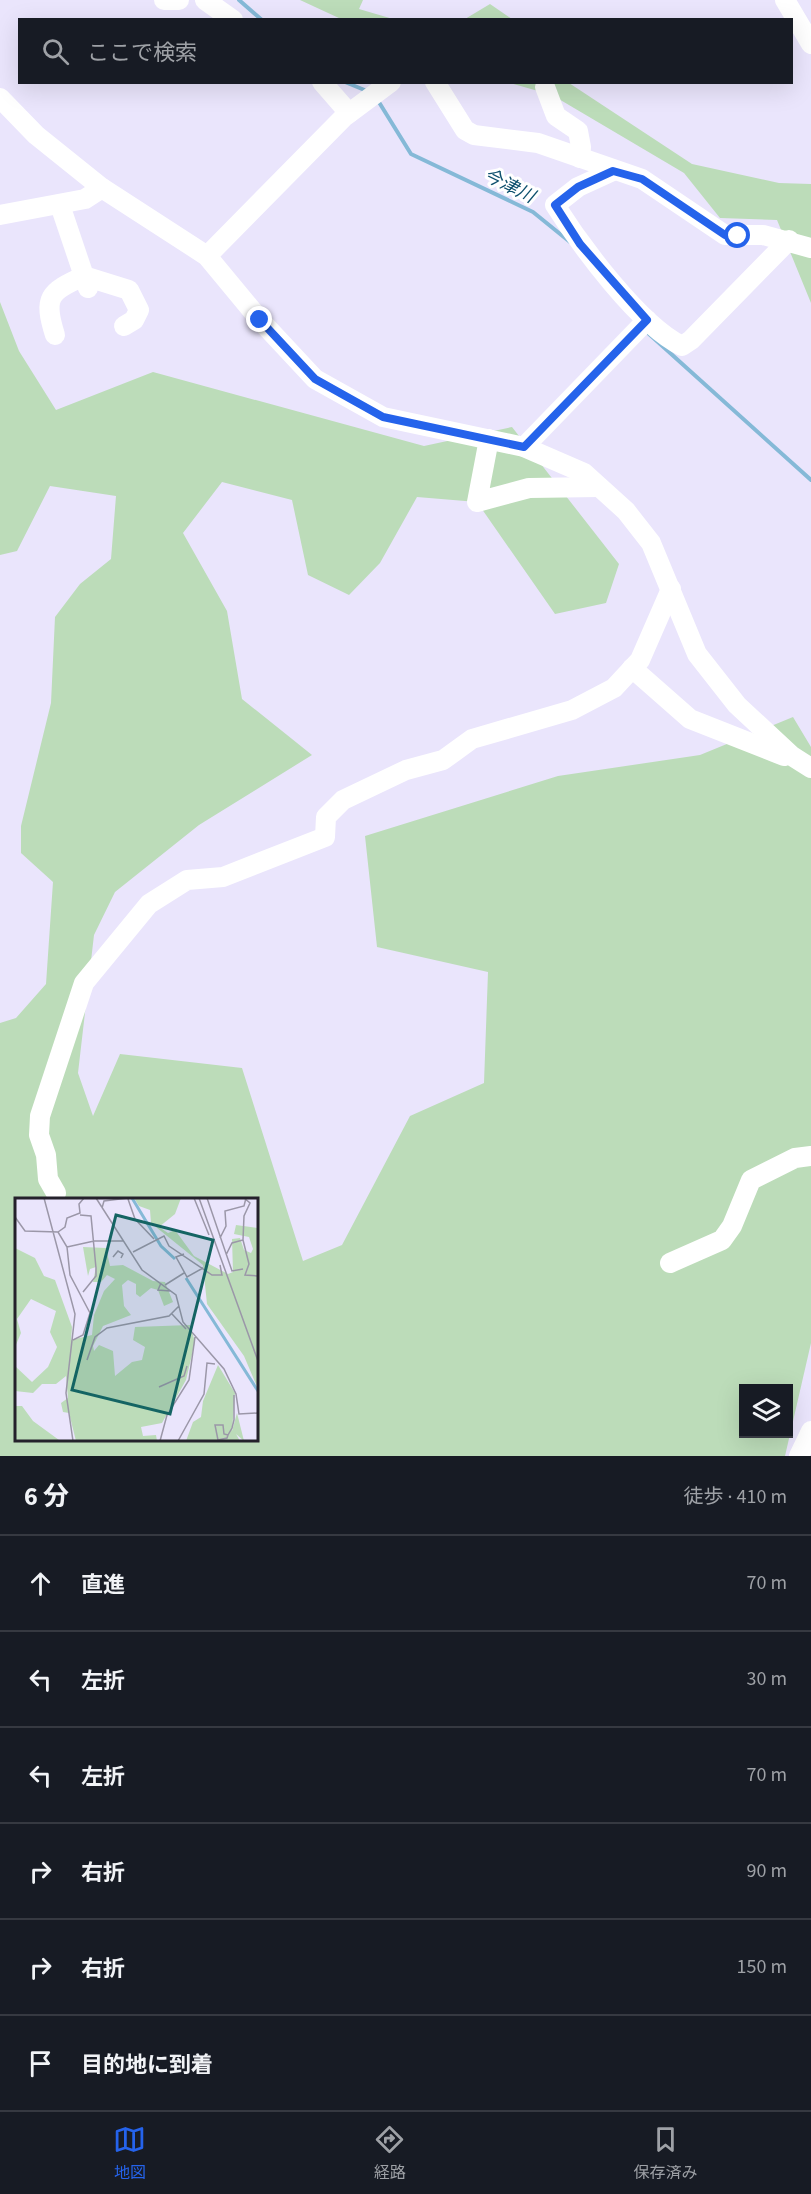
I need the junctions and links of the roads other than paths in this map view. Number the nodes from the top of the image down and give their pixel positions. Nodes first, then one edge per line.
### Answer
1 (164, 0) edge
2 (179, 0) edge
3 (205, 0) edge
4 (785, 0) edge
5 (230, 18) edge
6 (811, 44) edge
7 (324, 84) edge
8 (388, 84) edge
9 (436, 84) edge
10 (545, 87) dead end
11 (0, 98) edge
12 (349, 112) junction
13 (580, 158) junction
14 (613, 171) junction
15 (102, 188) junction
16 (60, 205) junction
17 (0, 215) edge
18 (789, 240) junction
19 (811, 248) edge
20 (207, 255) junction
21 (86, 283) junction
22 (647, 320) junction
23 (124, 326) dead end
24 (55, 335) dead end
25 (489, 439) junction
26 (524, 447) junction
27 (599, 487) junction
28 (671, 589) junction
29 (633, 668) junction
30 (792, 756) junction
31 (811, 768) edge
32 (811, 1155) edge
33 (56, 1193) dead end
34 (670, 1263) dead end
35 (811, 1431) edge
36 (799, 1456) edge

1 - 2 street
3 - 5 street
4 - 6 street
7 - 12 street
8 - 12 street
9 - 13 street
10 - 13 street
11 - 15 street
12 - 20 street
13 - 14 street
14 - 18 street
14 - 22 street
15 - 16 street
15 - 20 street
16 - 17 street
16 - 21 street
18 - 19 street
18 - 22 street
20 - 25 street
21 - 23 street
21 - 24 street
22 - 26 street
25 - 26 street
25 - 27 street
26 - 27 street
27 - 28 street
28 - 29 street
28 - 30 street
29 - 30 street
29 - 33 street
30 - 31 street
32 - 34 street
35 - 36 street

